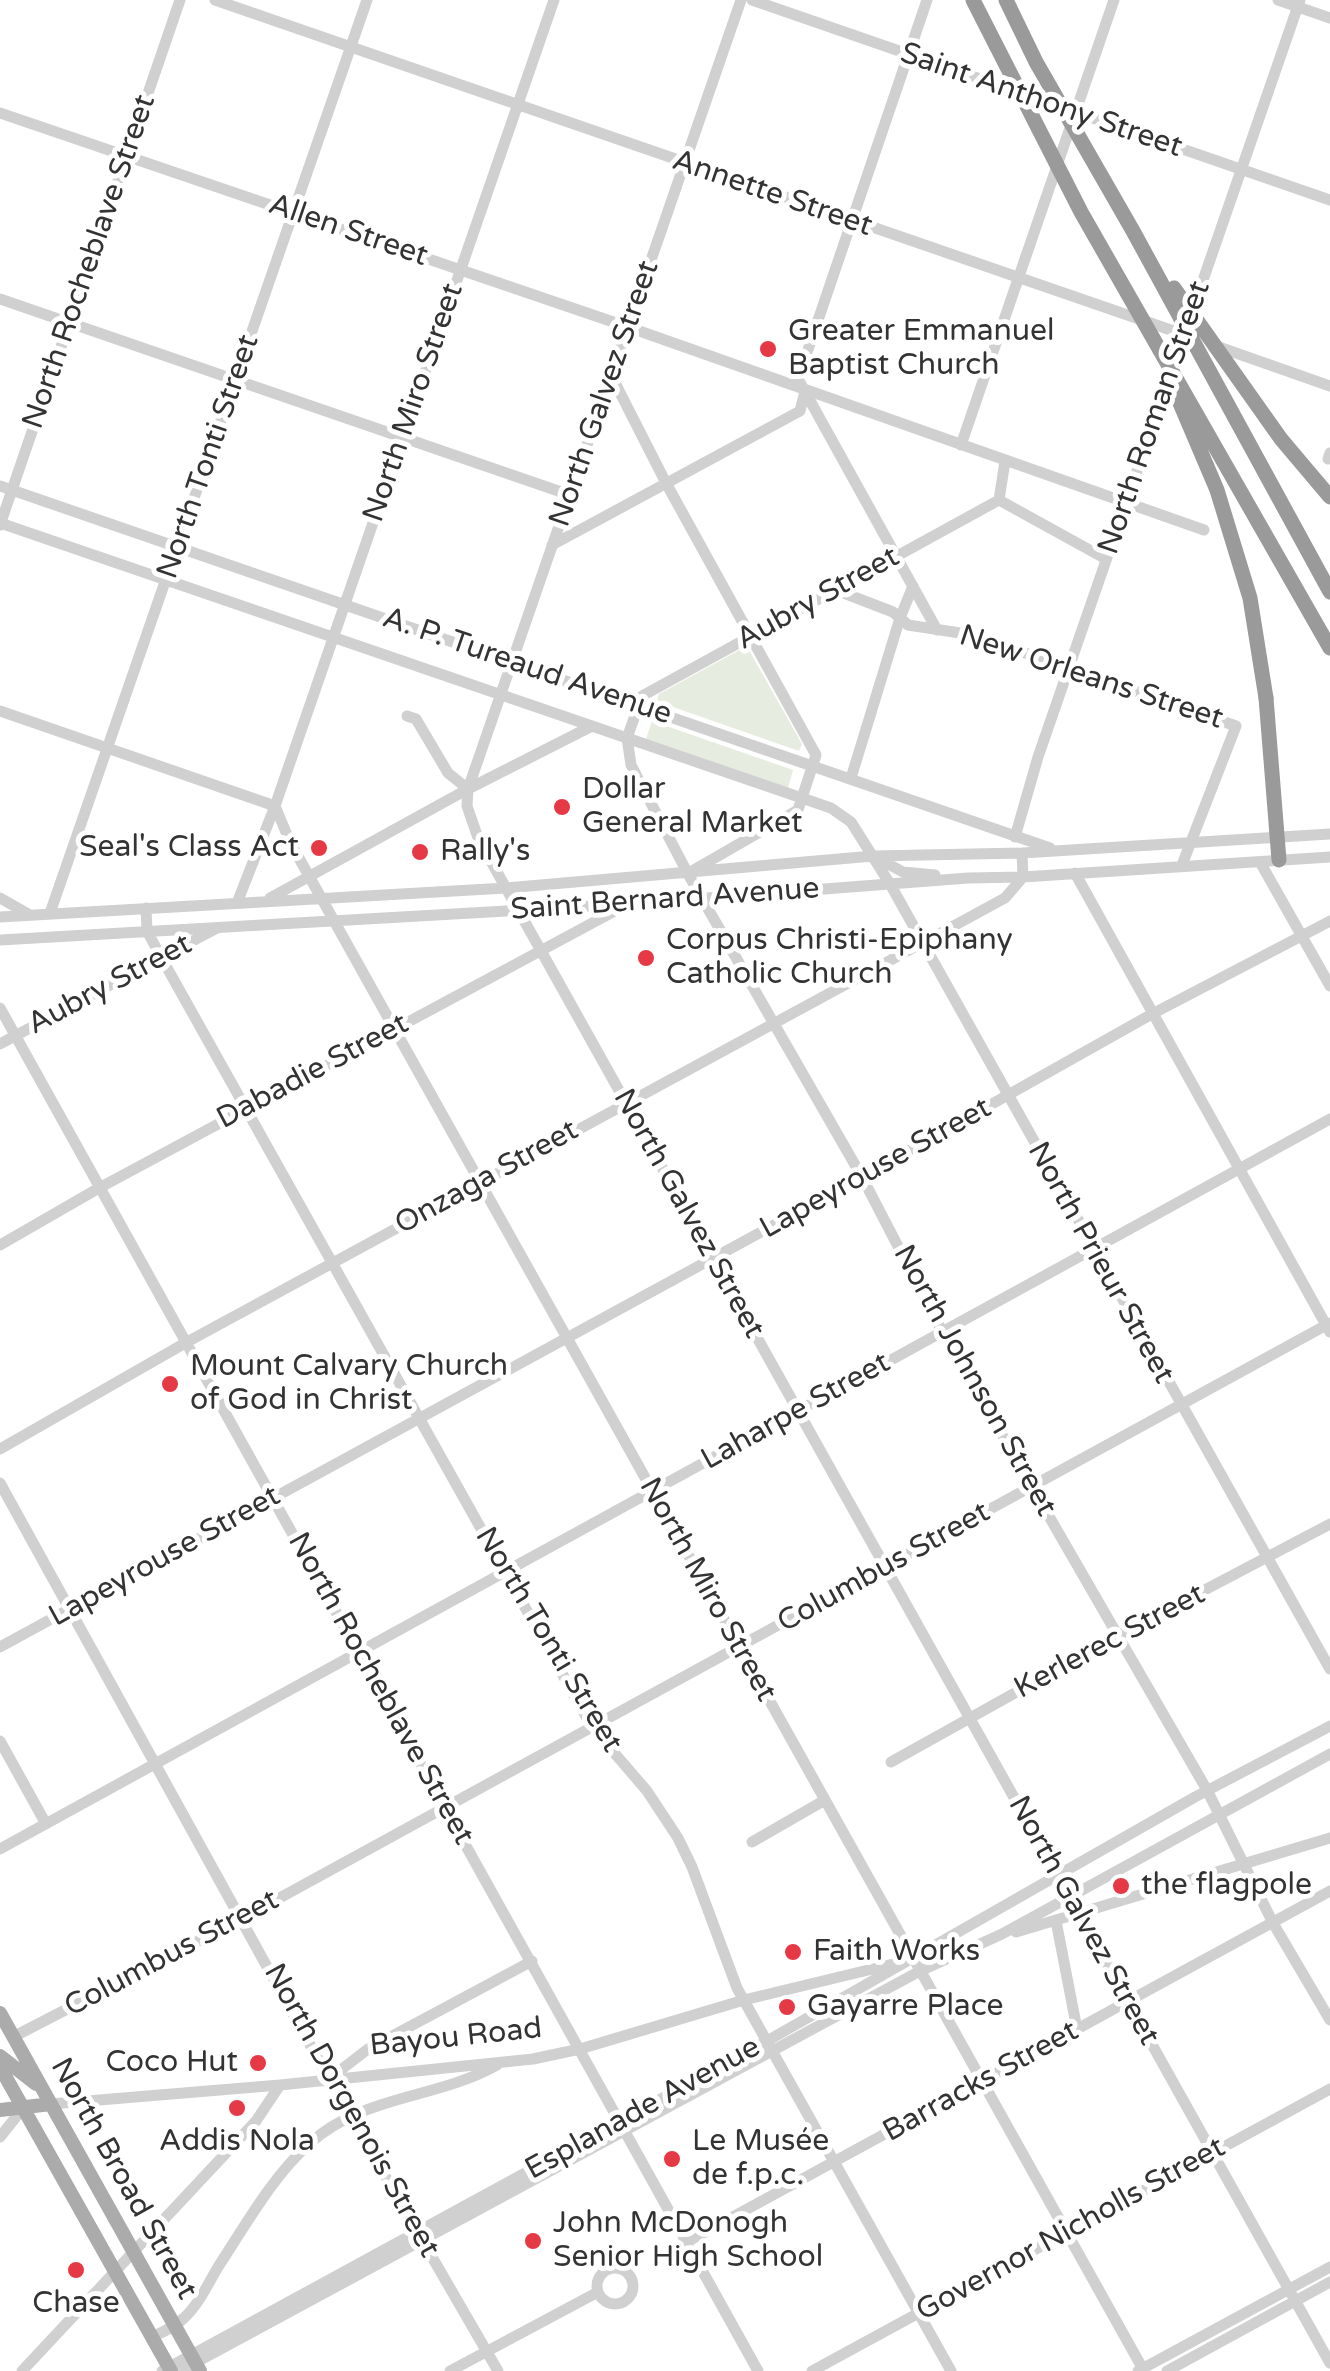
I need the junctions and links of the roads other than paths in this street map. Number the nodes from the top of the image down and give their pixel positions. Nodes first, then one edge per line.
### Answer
1 (180, 0) edge
2 (215, 0) edge
3 (367, 0) edge
4 (554, 0) edge
5 (740, 0) edge
6 (752, 0) edge
7 (927, 0) edge
8 (972, 0) edge
9 (1006, 0) edge
10 (1114, 0) edge
11 (1278, 0) edge
12 (1299, 3) edge
13 (1330, 18) edge
14 (351, 46) junction
15 (908, 55) junction
16 (518, 103) junction
17 (1075, 112) junction
18 (0, 113) edge
19 (126, 156) junction
20 (684, 164) junction
21 (1241, 170) junction
22 (1330, 200) edge
23 (294, 212) junction
24 (852, 222) junction
25 (1133, 230) junction
26 (460, 270) junction
27 (1018, 279) junction
28 (0, 299) edge
29 (69, 322) junction
30 (628, 327) junction
31 (1150, 335) junction
32 (1184, 335) junction
33 (611, 375) junction
34 (236, 380) junction
35 (1330, 386) edge
36 (805, 391) junction
37 (403, 438) junction
38 (961, 445) junction
39 (1005, 461) junction
40 (666, 484) junction
41 (6, 488) edge
42 (570, 495) junction
43 (1330, 497) edge
44 (999, 500) junction
45 (1127, 504) junction
46 (0, 524) edge
47 (1204, 530) dead end
48 (552, 545) junction
49 (178, 547) junction
50 (898, 556) junction
51 (1106, 559) junction
52 (167, 580) junction
53 (914, 586) junction
54 (836, 590) junction
55 (1330, 592) edge
56 (345, 604) junction
57 (900, 618) junction
58 (937, 630) junction
59 (750, 636) junction
60 (334, 638) junction
61 (1330, 648) edge
62 (512, 662) junction
63 (1069, 669) junction
64 (500, 695) junction
65 (639, 705) junction
66 (0, 711) edge
67 (407, 716) dead end
68 (592, 726) junction
69 (627, 738) junction
70 (108, 749) junction
71 (813, 765) junction
72 (851, 778) junction
73 (468, 790) junction
74 (804, 799) junction
75 (275, 806) junction
76 (1330, 834) edge
77 (1015, 837) junction
78 (1277, 838) junction
79 (1192, 841) junction
80 (1054, 849) junction
81 (1022, 852) junction
82 (873, 856) junction
83 (1330, 857) edge
84 (1279, 860) junction
85 (1260, 862) junction
86 (1182, 865) junction
87 (1075, 873) junction
88 (688, 874) junction
89 (310, 878) junction
90 (968, 878) junction
91 (1023, 878) junction
92 (890, 884) junction
93 (506, 888) junction
94 (701, 896) junction
95 (0, 898) edge
96 (322, 899) junction
97 (264, 902) junction
98 (237, 903) junction
99 (628, 904) junction
100 (146, 908) junction
101 (518, 910) junction
102 (50, 913) junction
103 (30, 915) junction
104 (0, 917) edge
105 (1330, 921) edge
106 (335, 923) junction
107 (221, 926) junction
108 (148, 931) junction
109 (1302, 936) junction
110 (0, 940) edge
111 (922, 946) junction
112 (541, 950) junction
113 (161, 957) junction
114 (1330, 986) edge
115 (0, 1008) edge
116 (1152, 1014) junction
117 (773, 1022) junction
118 (394, 1028) junction
119 (15, 1035) junction
120 (0, 1044) edge
121 (1007, 1098) junction
122 (626, 1102) junction
123 (246, 1108) junction
124 (1330, 1119) edge
125 (1239, 1169) junction
126 (862, 1177) junction
127 (480, 1182) junction
128 (99, 1188) junction
129 (0, 1245) edge
130 (1095, 1248) junction
131 (712, 1258) junction
132 (332, 1263) junction
133 (1329, 1327) edge
134 (942, 1331) junction
135 (566, 1337) junction
136 (186, 1342) junction
137 (1180, 1406) junction
138 (798, 1411) junction
139 (419, 1416) junction
140 (0, 1449) edge
141 (0, 1483) edge
142 (1031, 1486) junction
143 (652, 1491) junction
144 (272, 1498) junction
145 (1330, 1524) edge
146 (1269, 1558) junction
147 (885, 1566) junction
148 (507, 1572) junction
149 (71, 1610) junction
150 (1119, 1635) junction
151 (0, 1647) edge
152 (740, 1648) junction
153 (359, 1652) junction
154 (1330, 1669) edge
155 (970, 1718) junction
156 (1330, 1726) edge
157 (592, 1727) junction
158 (0, 1741) edge
159 (1330, 1754) edge
160 (891, 1762) dead end
161 (157, 1764) junction
162 (1206, 1790) junction
163 (825, 1800) junction
164 (446, 1808) junction
165 (1219, 1814) junction
166 (46, 1824) junction
167 (1330, 1838) edge
168 (752, 1842) dead end
169 (0, 1849) edge
170 (1242, 1864) junction
171 (1057, 1874) junction
172 (1330, 1892) edge
173 (1069, 1896) junction
174 (1079, 1914) junction
175 (243, 1918) junction
176 (1056, 1920) junction
177 (1273, 1923) junction
178 (993, 1939) junction
179 (909, 1958) junction
180 (532, 1961) junction
181 (920, 1971) junction
182 (744, 2000) junction
183 (1128, 2002) junction
184 (0, 2013) edge
185 (1330, 2020) edge
186 (1078, 2029) junction
187 (13, 2036) junction
188 (770, 2046) junction
189 (580, 2050) junction
190 (0, 2056) edge
191 (501, 2063) junction
192 (0, 2068) edge
193 (330, 2079) junction
194 (982, 2082) junction
195 (280, 2086) junction
196 (40, 2088) junction
197 (1330, 2089) edge
198 (51, 2104) junction
199 (22, 2108) junction
200 (0, 2110) edge
201 (350, 2115) junction
202 (622, 2127) junction
203 (0, 2137) edge
204 (1212, 2153) junction
205 (834, 2162) junction
206 (114, 2219) junction
207 (90, 2228) junction
208 (1066, 2232) junction
209 (421, 2236) junction
210 (685, 2243) junction
211 (132, 2253) junction
212 (1330, 2267) edge
213 (114, 2272) junction
214 (1330, 2282) edge
215 (598, 2292) dead end
216 (1292, 2295) junction
217 (918, 2313) junction
218 (174, 2326) junction
219 (152, 2337) junction
220 (486, 2351) junction
221 (195, 2363) edge
222 (1330, 2364) edge
223 (170, 2370) edge
224 (1142, 2370) edge
225 (22, 2371) edge
226 (450, 2371) edge
227 (498, 2371) edge
228 (758, 2371) edge
229 (812, 2371) edge
230 (951, 2371) edge
231 (1167, 2371) edge

1 - 19 street, North Rocheblave Street
2 - 14 street, Annette Street
3 - 14 street, North Tonti Street
4 - 16 street, North Miro Street
5 - 20 street, North Galvez Street
6 - 15 street, Saint Anthony Street
7 - 15 street
8 - 31 highway, bridge
9 - 25 highway, bridge
10 - 17 street
11 - 12 street
12 - 13 street
12 - 21 street, North Roman Street
14 - 16 street, Annette Street
14 - 23 street, North Tonti Street
15 - 17 street, Saint Anthony Street
15 - 24 street
16 - 20 street, Annette Street
16 - 26 street, North Miro Street
17 - 21 street, Saint Anthony Street
17 - 27 street
18 - 19 street, Allen Street
19 - 23 street, Allen Street
19 - 29 street, North Rocheblave Street
20 - 24 street, Annette Street
20 - 30 street, North Galvez Street
21 - 22 street, Saint Anthony Street
21 - 32 street, North Roman Street
23 - 26 street, Allen Street
23 - 34 street, North Tonti Street
24 - 27 street, Annette Street
24 - 36 street
25 - 43 highway, bridge
25 - 55 highway, bridge
26 - 30 street, Allen Street
26 - 37 street, North Miro Street
27 - 32 street, Annette Street
27 - 38 street
28 - 29 street
29 - 34 street
29 - 41 street, North Rocheblave Street
30 - 33 street, North Galvez Street
30 - 36 street, Allen Street
31 - 61 highway, bridge
31 - 78 highway, bridge
32 - 35 street, Annette Street
32 - 45 street, North Roman Street
33 - 40 street
33 - 42 street, North Galvez Street
34 - 37 street
34 - 49 street, North Tonti Street
36 - 38 street, Allen Street
36 - 40 street
36 - 50 street
37 - 42 street
37 - 56 street, North Miro Street
38 - 39 street, Allen Street
39 - 44 street
39 - 45 street, Allen Street
40 - 48 street
40 - 59 street
41 - 46 street, North Rocheblave Street
41 - 49 street, A. P. Tureaud Avenue
42 - 48 street, North Galvez Street
44 - 50 street, Aubry Street
44 - 51 street
45 - 47 street, Allen Street
45 - 51 street, North Roman Street
46 - 52 street, A. P. Tureaud Avenue
48 - 62 street, North Galvez Street
49 - 52 street, North Tonti Street
49 - 56 street, A. P. Tureaud Avenue
50 - 53 street
50 - 54 street, Aubry Street
51 - 63 street, North Roman Street
52 - 60 street, A. P. Tureaud Avenue
52 - 70 street, North Tonti Street
53 - 57 street
53 - 58 street
54 - 57 street, New Orleans Street
54 - 59 street, Aubry Street
56 - 60 street, North Miro Street
56 - 62 street, A. P. Tureaud Avenue
57 - 58 street, New Orleans Street
57 - 72 street
58 - 63 street, New Orleans Street
59 - 65 street, Aubry Street
59 - 71 street
60 - 64 street, A. P. Tureaud Avenue
60 - 75 street, North Miro Street
62 - 64 street, North Galvez Street
62 - 65 street, A. P. Tureaud Avenue
63 - 77 street, North Roman Street
63 - 79 street, New Orleans Street
64 - 68 street, A. P. Tureaud Avenue
64 - 73 street, North Galvez Street
65 - 69 street
65 - 71 street, A. P. Tureaud Avenue
66 - 70 street
67 - 73 street
68 - 69 street, A. P. Tureaud Avenue
68 - 73 street
69 - 74 street, A. P. Tureaud Avenue
69 - 88 street, North Johnson Street
70 - 75 street
70 - 102 street, North Tonti Street
71 - 72 street, A. P. Tureaud Avenue
71 - 74 street
72 - 77 street, A. P. Tureaud Avenue
73 - 89 street
73 - 93 street, North Galvez Street
74 - 82 street, A. P. Tureaud Avenue
74 - 88 street
75 - 89 street, North Miro Street
75 - 98 street, North Miro Street
76 - 78 street, Saint Bernard Avenue
77 - 80 street, A. P. Tureaud Avenue
78 - 79 street, Saint Bernard Avenue
78 - 84 highway
79 - 80 street, Saint Bernard Avenue
79 - 86 street
80 - 81 street, Saint Bernard Avenue
81 - 82 street, Saint Bernard Avenue
81 - 91 street
82 - 88 street, Saint Bernard Avenue
82 - 90 street
82 - 92 street, North Prieur Street
83 - 84 street, Saint Bernard Avenue
84 - 85 street, Saint Bernard Avenue
85 - 86 street, Saint Bernard Avenue
85 - 109 street
86 - 87 street, Saint Bernard Avenue
87 - 91 street, Saint Bernard Avenue
87 - 116 street
88 - 93 street, Saint Bernard Avenue
88 - 94 street, North Johnson Street
89 - 96 street, North Miro Street
89 - 97 street
90 - 91 street, Saint Bernard Avenue
90 - 92 street, Saint Bernard Avenue
91 - 111 street, Onzaga Street
92 - 94 street, Saint Bernard Avenue
92 - 111 street, North Prieur Street
93 - 96 street, Saint Bernard Avenue
93 - 101 street, North Galvez Street
94 - 99 street, Saint Bernard Avenue
94 - 117 street, North Johnson Street
95 - 103 street
96 - 97 street, Saint Bernard Avenue
96 - 106 street, North Miro Street
97 - 98 street, Saint Bernard Avenue
98 - 100 street, Saint Bernard Avenue
99 - 101 street, Saint Bernard Avenue
99 - 112 street, Dabadie Street
100 - 102 street, Saint Bernard Avenue
100 - 108 street, North Tonti Street
101 - 106 street, Saint Bernard Avenue
101 - 112 street, North Galvez Street
102 - 103 street, Saint Bernard Avenue
103 - 104 street, Saint Bernard Avenue
105 - 109 street, Lapeyrouse Street
106 - 107 street, Saint Bernard Avenue
106 - 118 street, North Miro Street
107 - 108 street, Saint Bernard Avenue
107 - 113 street, Aubry Street
108 - 110 street, Saint Bernard Avenue
108 - 113 street, North Tonti Street
109 - 114 street
109 - 116 street, Lapeyrouse Street
111 - 117 street, Onzaga Street
111 - 121 street, North Prieur Street
112 - 118 street, Dabadie Street
112 - 122 street, North Galvez Street
113 - 119 street, Aubry Street
113 - 123 street, North Tonti Street
115 - 119 street, North Rocheblave Street
116 - 121 street, Lapeyrouse Street
116 - 125 street
117 - 122 street, Onzaga Street
117 - 126 street, North Johnson Street
118 - 123 street, Dabadie Street
118 - 127 street, North Miro Street
119 - 120 street, Aubry Street
119 - 128 street, North Rocheblave Street
121 - 126 street, Lapeyrouse Street
121 - 130 street, North Prieur Street
122 - 127 street, Onzaga Street
122 - 131 street, North Galvez Street
123 - 128 street, Dabadie Street
123 - 132 street, North Tonti Street
124 - 125 street, Laharpe Street
125 - 130 street, Laharpe Street
125 - 133 street
126 - 131 street, Lapeyrouse Street
126 - 134 street, North Johnson Street
127 - 132 street, Onzaga Street
127 - 135 street, North Miro Street
128 - 129 street, Dabadie Street
128 - 136 street, North Rocheblave Street
130 - 134 street, Laharpe Street
130 - 137 street, North Prieur Street
131 - 135 street, Lapeyrouse Street
131 - 138 street, North Galvez Street
132 - 136 street, Onzaga Street
132 - 139 street, North Tonti Street
133 - 137 street, Columbus Street
134 - 138 street, Laharpe Street
134 - 142 street, North Johnson Street
135 - 139 street, Lapeyrouse Street
135 - 143 street, North Miro Street
136 - 140 street, Onzaga Street
136 - 144 street, North Rocheblave Street
137 - 142 street, Columbus Street
137 - 146 street, North Prieur Street
138 - 143 street, Laharpe Street
138 - 147 street, North Galvez Street
139 - 144 street, Lapeyrouse Street
139 - 148 street, North Tonti Street
141 - 149 street, North Dorgenois Street
142 - 147 street, Columbus Street
142 - 150 street, North Johnson Street
143 - 148 street, Laharpe Street
143 - 152 street, North Miro Street
144 - 149 street, Lapeyrouse Street
144 - 153 street, North Rocheblave Street
145 - 146 street, Kerlerec Street
146 - 150 street, Kerlerec Street
146 - 154 street, North Prieur Street
147 - 152 street, Columbus Street
147 - 155 street, North Galvez Street
148 - 153 street, Laharpe Street
148 - 157 street, North Tonti Street
149 - 151 street, Lapeyrouse Street
149 - 161 street, North Dorgenois Street
150 - 155 street, Kerlerec Street
150 - 162 street, North Johnson Street
152 - 157 street, Columbus Street
152 - 163 street, North Miro Street
153 - 161 street, Laharpe Street
153 - 164 street, North Rocheblave Street
155 - 160 street, Kerlerec Street
155 - 171 street, North Galvez Street
156 - 162 street, Esplanade Avenue
157 - 164 street, Columbus Street
157 - 182 street, North Tonti Street
158 - 166 street
159 - 165 street, Esplanade Avenue
161 - 166 street, Laharpe Street
161 - 175 street, North Dorgenois Street
162 - 165 street, North Johnson Street
162 - 171 street, Esplanade Avenue
163 - 168 street
163 - 179 street, North Miro Street
164 - 175 street, Columbus Street
164 - 180 street, North Rocheblave Street
165 - 170 street, North Johnson Street
165 - 173 street, Esplanade Avenue
166 - 169 street, Laharpe Street
167 - 170 street
170 - 174 street
170 - 177 street, North Johnson Street
171 - 173 street, North Galvez Street
171 - 179 street, Esplanade Avenue
172 - 177 street, Barracks Street
173 - 174 street, North Galvez Street
173 - 178 street, Esplanade Avenue
174 - 176 street
174 - 183 street, North Galvez Street
175 - 187 street, Columbus Street
175 - 193 street, North Dorgenois Street
176 - 178 street
176 - 186 street
177 - 183 street, Barracks Street
177 - 185 street, North Johnson Street
178 - 181 street, Esplanade Avenue
179 - 181 street, North Miro Street
179 - 182 street, Bayou Road
179 - 188 street, Esplanade Avenue
180 - 189 street, North Rocheblave Street
180 - 193 street
181 - 188 street, Esplanade Avenue
181 - 194 street, North Miro Street
182 - 188 street, North Tonti Street
182 - 189 street, Bayou Road
183 - 186 street, Barracks Street
183 - 204 street, North Galvez Street
184 - 187 main road, North Broad Street
186 - 194 street, Barracks Street
187 - 196 main road, North Broad Street
188 - 202 street, Esplanade Avenue
188 - 205 street, North Tonti Street
189 - 191 street, Bayou Road
189 - 202 street, North Rocheblave Street
190 - 196 main road
191 - 193 street, Bayou Road
191 - 201 street
192 - 199 main road, North Broad Street
193 - 195 street, Bayou Road
193 - 201 street, North Dorgenois Street
194 - 205 street, Barracks Street
194 - 208 street, North Miro Street
195 - 198 street, Bayou Road
195 - 211 street
196 - 198 main road, North Broad Street
197 - 204 street, Governor Nicholls Street
198 - 199 main road, Bayou Road
198 - 206 main road, North Broad Street
199 - 200 main road, Bayou Road
199 - 203 street
199 - 207 main road, North Broad Street
201 - 209 street, North Dorgenois Street
201 - 218 street
202 - 209 street, Esplanade Avenue
202 - 210 street, North Rocheblave Street
204 - 208 street, Governor Nicholls Street
204 - 216 street, North Galvez Street
205 - 210 street, Barracks Street
205 - 217 street, North Tonti Street
206 - 207 main road
206 - 211 main road, North Broad Street
207 - 213 main road, North Broad Street
208 - 217 street, Governor Nicholls Street
208 - 224 street, North Miro Street
209 - 220 street, North Dorgenois Street
209 - 221 street, Esplanade Avenue
210 - 228 street, North Rocheblave Street
211 - 213 street
211 - 218 main road, North Broad Street
212 - 216 street
213 - 219 main road, North Broad Street
213 - 225 street
214 - 216 street
215 - 220 street
216 - 222 street, North Galvez Street
216 - 224 street
216 - 231 street
217 - 229 street, Governor Nicholls Street
217 - 230 street, North Tonti Street
218 - 219 street
218 - 221 main road, North Broad Street
219 - 223 main road, North Broad Street
220 - 226 street
220 - 227 street, North Dorgenois Street
221 - 223 street, Esplanade Avenue

